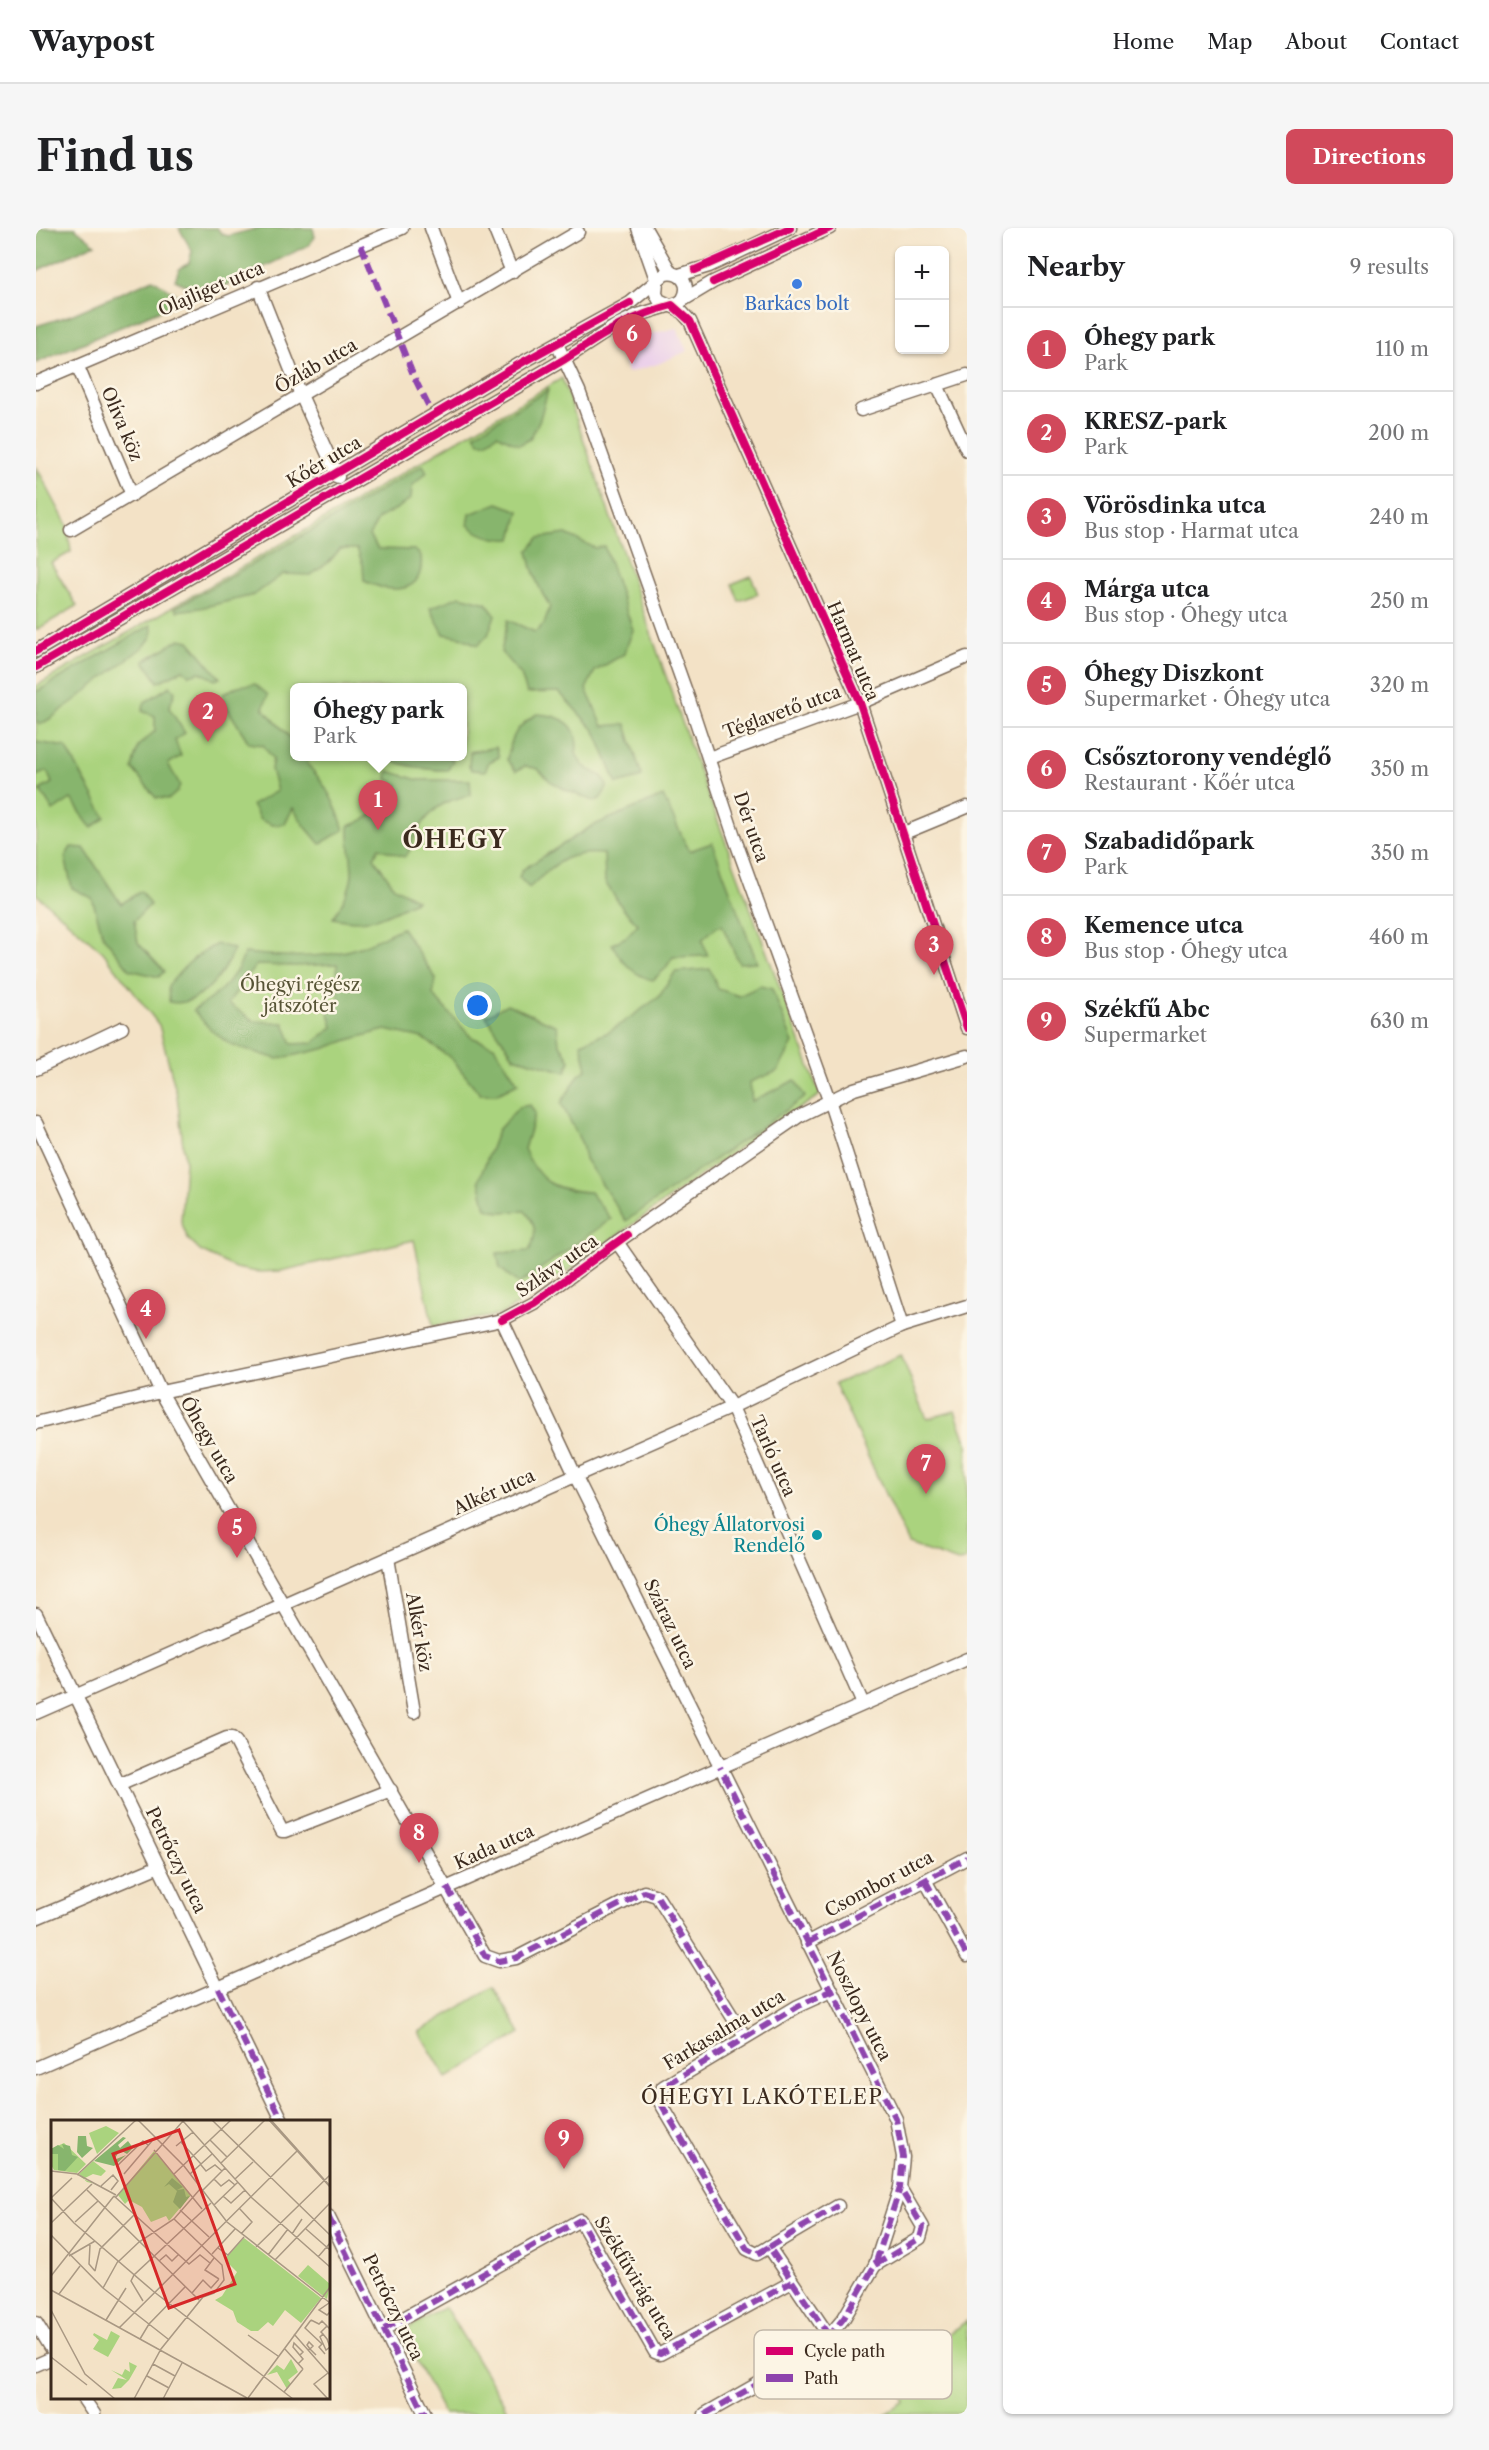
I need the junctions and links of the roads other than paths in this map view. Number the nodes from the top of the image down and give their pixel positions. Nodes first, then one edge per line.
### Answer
1 (402, 228) edge
2 (431, 228) edge
3 (494, 228) edge
4 (638, 228) edge
5 (645, 228) edge
6 (790, 228) edge
7 (830, 228) edge
8 (578, 232) dead end
9 (512, 272) junction
10 (675, 274) junction
11 (657, 282) junction
12 (258, 287) junction
13 (683, 299) junction
14 (459, 303) junction
15 (672, 305) junction
16 (557, 344) junction
17 (565, 359) junction
18 (78, 367) junction
19 (967, 375) edge
20 (36, 383) edge
21 (937, 385) junction
22 (302, 395) junction
23 (861, 410) dead end
24 (967, 450) edge
25 (336, 472) junction
26 (344, 487) junction
27 (132, 495) junction
28 (71, 530) dead end
29 (36, 651) edge
30 (967, 657) edge
31 (36, 667) edge
32 (860, 703) junction
33 (709, 758) junction
34 (967, 807) edge
35 (904, 833) junction
36 (122, 1028) dead end
37 (967, 1028) edge
38 (967, 1056) edge
39 (36, 1069) edge
40 (829, 1100) junction
41 (36, 1123) edge
42 (617, 1242) junction
43 (967, 1306) edge
44 (502, 1320) junction
45 (902, 1326) junction
46 (161, 1392) junction
47 (732, 1407) junction
48 (36, 1423) edge
49 (575, 1475) junction
50 (388, 1558) junction
51 (283, 1603) junction
52 (36, 1614) edge
53 (967, 1659) edge
54 (75, 1695) junction
55 (863, 1704) junction
56 (414, 1712) dead end
57 (36, 1713) edge
58 (720, 1767) junction
59 (119, 1785) junction
60 (391, 1790) junction
61 (967, 1857) edge
62 (159, 1866) junction
63 (926, 1881) junction
64 (447, 1887) junction
65 (36, 1918) edge
66 (807, 1943) junction
67 (967, 1956) edge
68 (218, 1988) junction
69 (831, 1991) junction
70 (745, 2037) junction
71 (36, 2068) edge
72 (283, 2120) edge
73 (900, 2188) junction
74 (838, 2206) dead end
75 (330, 2223) edge
76 (769, 2247) junction
77 (875, 2265) junction
78 (792, 2282) junction
79 (36, 2323) edge
80 (384, 2329) junction
81 (825, 2330) edge
82 (834, 2330) edge
83 (51, 2347) edge
84 (51, 2358) edge
85 (36, 2366) edge
86 (754, 2386) edge
87 (84, 2399) edge
88 (94, 2414) edge
89 (425, 2414) edge
90 (705, 2414) edge

1 - 12 street, Olajliget utca
2 - 14 street
3 - 9 street
4 - 11 street, Harmat utca
5 - 10 street
6 - 10 street
7 - 13 street
8 - 9 street, Őzláb utca
9 - 14 street, Őzláb utca
10 - 11 street
10 - 13 street
11 - 15 street, Harmat utca
11 - 16 street, Kőér utca
12 - 18 street, Olajliget utca
12 - 22 street
13 - 15 street
14 - 22 street, Őzláb utca
15 - 17 street, Kőér utca
15 - 32 street, Harmat utca
16 - 17 street, Dér utca
16 - 25 street, Kőér utca
17 - 26 street, Kőér utca
17 - 33 street, Dér utca
18 - 20 street, Olajliget utca
18 - 27 street, Olíva köz
19 - 21 street
21 - 23 street
21 - 24 street
22 - 25 street
22 - 27 street, Őzláb utca
25 - 26 street
25 - 29 street, Kőér utca
26 - 31 street, Kőér utca
27 - 28 street, Őzláb utca
30 - 32 street, Téglavető utca
32 - 33 street, Téglavető utca
32 - 35 street, Harmat utca
33 - 40 street, Dér utca
34 - 35 street
35 - 37 street, Harmat utca
36 - 39 street
38 - 40 street, Szlávy utca
40 - 42 street, Szlávy utca
40 - 45 street, Dér utca
41 - 46 street, Óhegy utca
42 - 44 street, Szlávy utca
42 - 47 street, Tarló utca
43 - 45 street, Alkér utca
44 - 46 street, Szlávy utca
44 - 49 street, Száraz utca
45 - 47 street, Alkér utca
46 - 48 street, Szlávy utca
46 - 51 street, Óhegy utca
47 - 49 street, Alkér utca
47 - 55 street, Tarló utca
49 - 50 street, Alkér utca
49 - 58 street, Száraz utca
50 - 51 street, Alkér utca
50 - 56 street, Alkér köz
51 - 54 street, Alkér utca
51 - 60 street, Óhegy utca
52 - 54 street, Petrőczy utca
53 - 55 street, Kada utca
54 - 57 street, Alkér utca
54 - 59 street, Petrőczy utca
55 - 58 street, Kada utca
58 - 64 street, Kada utca
58 - 66 street, Száraz utca
59 - 60 street
59 - 62 street, Petrőczy utca
60 - 64 street, Óhegy utca
61 - 63 street, Csombor utca
62 - 65 street
62 - 68 street, Petrőczy utca
63 - 66 street, Csombor utca
63 - 67 street
64 - 68 street, Kada utca
64 - 70 street, Óhegy utca
66 - 69 street, Noszlopy utca
68 - 71 street, Kada utca
68 - 72 street, Petrőczy utca
69 - 70 street, Farkasalma utca
69 - 73 street, Noszlopy utca
70 - 76 street, Farkasalma utca
73 - 77 street, Noszlopy utca
73 - 77 street, Noszlopy utca
74 - 76 street
75 - 80 street, Petrőczy utca
76 - 78 street
77 - 82 street, Noszlopy utca
78 - 80 street, Székfűvirág utca
78 - 81 street
79 - 83 street
80 - 89 street, Petrőczy utca
84 - 85 street
86 - 90 street, Noszlopy utca
87 - 88 street

